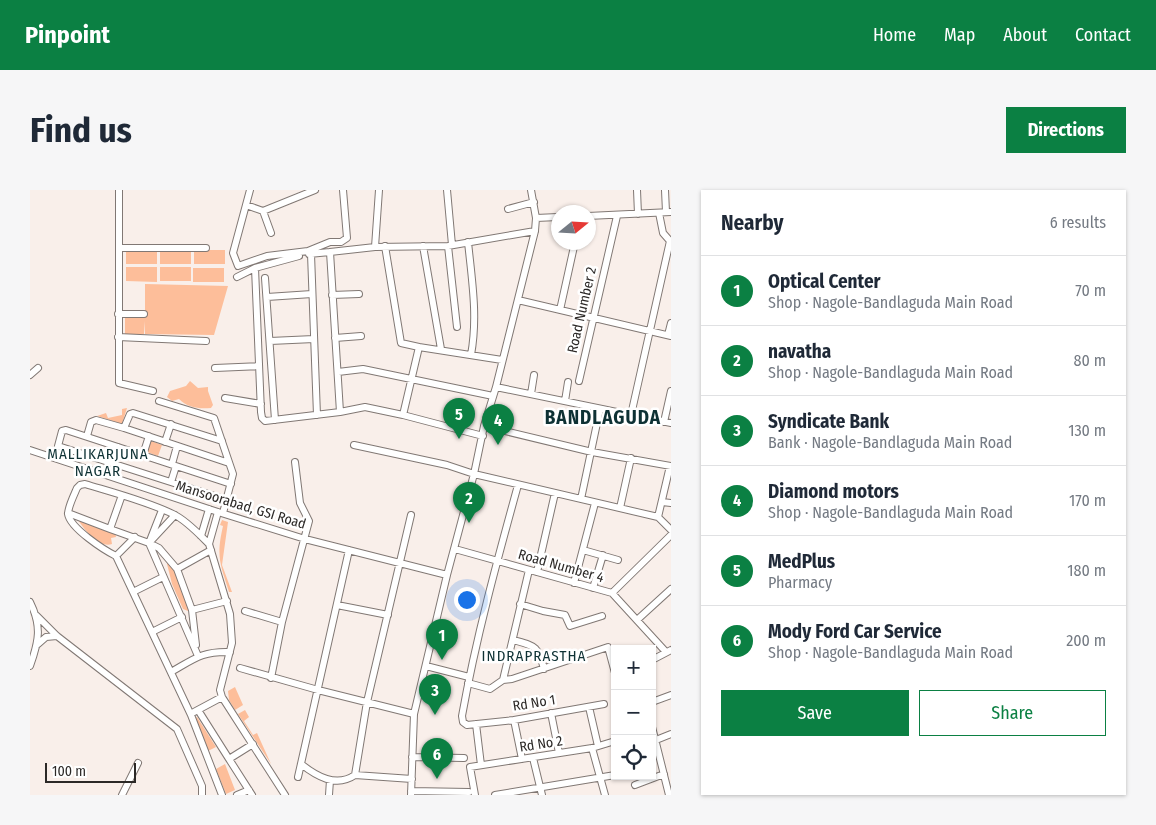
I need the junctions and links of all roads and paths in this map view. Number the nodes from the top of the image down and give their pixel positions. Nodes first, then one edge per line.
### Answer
1 (119, 190) edge
2 (250, 190) edge
3 (315, 190) edge
4 (343, 190) edge
5 (379, 190) edge
6 (447, 190) edge
7 (531, 190) edge
8 (637, 190) edge
9 (665, 190) edge
10 (534, 202) junction
11 (246, 205) junction
12 (508, 209) dead end
13 (263, 211) junction
14 (666, 213) edge
15 (638, 214) junction
16 (596, 216) edge
17 (617, 216) junction
18 (551, 217) edge
19 (536, 218) junction
20 (535, 231) junction
21 (272, 232) dead end
22 (468, 242) junction
23 (386, 246) junction
24 (424, 246) junction
25 (450, 246) junction
26 (375, 247) junction
27 (119, 248) junction
28 (206, 248) dead end
29 (572, 250) edge
30 (330, 252) junction
31 (311, 254) junction
32 (255, 268) junction
33 (237, 277) dead end
34 (265, 278) dead end
35 (312, 294) junction
36 (358, 294) dead end
37 (332, 295) junction
38 (267, 297) junction
39 (518, 300) junction
40 (560, 310) junction
41 (118, 314) junction
42 (144, 314) dead end
43 (593, 317) junction
44 (671, 323) edge
45 (457, 328) dead end
46 (651, 331) junction
47 (361, 336) dead end
48 (669, 336) edge
49 (118, 337) junction
50 (335, 338) junction
51 (314, 339) junction
52 (206, 340) dead end
53 (270, 341) junction
54 (419, 347) junction
55 (441, 350) junction
56 (471, 355) junction
57 (502, 360) junction
58 (259, 366) junction
59 (38, 368) dead end
60 (215, 368) dead end
61 (338, 372) junction
62 (30, 375) edge
63 (534, 375) dead end
64 (410, 378) junction
65 (579, 381) dead end
66 (568, 382) dead end
67 (496, 387) junction
68 (153, 390) dead end
69 (670, 391) edge
70 (532, 394) junction
71 (493, 396) junction
72 (224, 398) dead end
73 (159, 401) dead end
74 (565, 401) junction
75 (261, 404) junction
76 (600, 409) junction
77 (340, 412) junction
78 (403, 414) junction
79 (317, 415) junction
80 (631, 415) junction
81 (275, 420) junction
82 (668, 423) edge
83 (171, 424) junction
84 (484, 426) junction
85 (124, 428) junction
86 (87, 436) junction
87 (149, 436) junction
88 (483, 436) junction
89 (222, 441) junction
90 (165, 442) junction
91 (354, 445) dead end
92 (177, 446) junction
93 (118, 447) junction
94 (30, 450) edge
95 (592, 452) junction
96 (143, 455) junction
97 (631, 458) junction
98 (295, 462) dead end
99 (229, 463) junction
100 (114, 464) junction
101 (174, 465) junction
102 (670, 466) edge
103 (474, 474) junction
104 (171, 482) junction
105 (231, 484) junction
106 (518, 485) junction
107 (555, 493) junction
108 (122, 495) junction
109 (581, 499) junction
110 (227, 500) junction
111 (662, 502) junction
112 (595, 503) junction
113 (671, 503) edge
114 (620, 508) junction
115 (210, 509) junction
116 (162, 510) junction
117 (68, 513) junction
118 (220, 513) junction
119 (175, 514) junction
120 (411, 515) dead end
121 (661, 520) junction
122 (671, 521) edge
123 (110, 529) junction
124 (671, 530) edge
125 (671, 535) edge
126 (201, 536) junction
127 (136, 537) junction
128 (305, 539) junction
129 (149, 542) junction
130 (210, 547) junction
131 (455, 549) junction
132 (349, 550) junction
133 (583, 550) junction
134 (603, 555) junction
135 (116, 556) junction
136 (618, 560) dead end
137 (497, 561) junction
138 (400, 564) junction
139 (177, 569) junction
140 (529, 570) junction
141 (537, 572) junction
142 (447, 575) junction
143 (163, 577) junction
144 (574, 582) junction
145 (593, 588) junction
146 (132, 592) junction
147 (668, 592) edge
148 (612, 593) junction
149 (671, 600) edge
150 (227, 601) junction
151 (30, 602) edge
152 (520, 604) junction
153 (337, 605) junction
154 (192, 610) junction
155 (245, 611) dead end
156 (388, 615) junction
157 (37, 616) junction
158 (602, 616) dead end
159 (182, 618) junction
160 (637, 620) junction
161 (282, 622) junction
162 (152, 632) junction
163 (57, 636) junction
164 (512, 640) junction
165 (38, 644) junction
166 (669, 651) edge
167 (230, 652) junction
168 (197, 654) junction
169 (611, 658) edge
170 (656, 658) edge
171 (30, 666) edge
172 (426, 666) junction
173 (240, 668) dead end
174 (544, 669) junction
175 (171, 672) junction
176 (271, 678) junction
177 (468, 680) junction
178 (502, 680) junction
179 (318, 690) junction
180 (671, 695) edge
181 (222, 697) junction
182 (656, 701) edge
183 (367, 702) junction
184 (604, 704) dead end
185 (589, 707) junction
186 (198, 710) junction
187 (551, 713) junction
188 (190, 714) junction
189 (414, 714) junction
190 (514, 720) junction
191 (476, 724) junction
192 (671, 734) edge
193 (656, 740) joint
194 (611, 742) edge
195 (253, 744) junction
196 (595, 747) junction
197 (560, 753) junction
198 (412, 757) junction
199 (464, 758) dead end
200 (533, 758) junction
201 (229, 759) junction
202 (522, 760) junction
203 (138, 763) dead end
204 (300, 764) junction
205 (481, 766) junction
206 (664, 774) junction
207 (355, 775) junction
208 (611, 776) edge
209 (298, 777) dead end
210 (601, 778) junction
211 (412, 779) junction
212 (330, 780) junction
213 (635, 785) dead end
214 (541, 792) edge
215 (670, 792) edge
216 (251, 793) edge
217 (411, 793) edge
218 (472, 793) edge
219 (282, 794) edge
220 (122, 795) edge
221 (202, 795) edge
222 (222, 795) edge
223 (237, 795) edge
224 (329, 795) edge
225 (495, 795) edge
226 (605, 795) edge

1 - 27 street
2 - 11 street
3 - 13 street
4 - 11 street
5 - 26 street
6 - 25 street
7 - 10 street
8 - 15 street
9 - 14 street
10 - 12 street
10 - 19 street
11 - 13 street
13 - 21 street
14 - 15 street
14 - 46 street
15 - 17 street
16 - 17 street
17 - 43 street, Road Number 2
18 - 19 street
19 - 20 street
20 - 22 street
20 - 39 street
22 - 25 street
22 - 56 street
23 - 24 street
23 - 26 street
23 - 54 street
24 - 25 street
24 - 55 street
25 - 45 street
26 - 30 street
27 - 28 street
27 - 41 street
29 - 40 street
30 - 31 street
30 - 37 street
31 - 32 street
31 - 35 street
32 - 33 street
32 - 58 street
34 - 38 street
35 - 38 street
35 - 51 street
36 - 37 street
37 - 50 street
38 - 53 street
39 - 40 street
39 - 57 street
40 - 43 street
41 - 42 street
41 - 49 street
43 - 46 street
43 - 65 street, Road Number 2
44 - 48 street
46 - 48 street
46 - 80 street
47 - 50 street
49 - 52 street
49 - 68 street
50 - 61 street
51 - 53 street
51 - 79 street
53 - 81 street
54 - 55 street
54 - 64 street
55 - 56 street
56 - 57 street
57 - 67 street
58 - 60 street
58 - 75 street
59 - 62 street
61 - 64 street
61 - 77 street
63 - 70 street
64 - 71 street
64 - 78 street
66 - 74 street
67 - 70 street
67 - 71 street
69 - 82 street
70 - 74 street
71 - 84 street
72 - 75 street
73 - 89 street
74 - 76 street
75 - 81 street
76 - 80 street
76 - 95 street
77 - 78 street
77 - 79 street
78 - 88 street
79 - 81 street
80 - 82 street
83 - 85 street
83 - 89 street
83 - 90 street
84 - 88 street
84 - 95 street
85 - 86 street
85 - 87 street
86 - 93 street
86 - 100 street
87 - 90 street
87 - 96 street
88 - 103 street
89 - 99 street
90 - 92 street
91 - 103 street
92 - 99 street
92 - 101 street
93 - 96 street
93 - 100 street
94 - 115 street, Mansoorabad, GSI Road
95 - 97 street
95 - 109 street
96 - 101 street
97 - 102 street
97 - 114 street
98 - 128 street
99 - 105 street
100 - 104 street
101 - 104 street
101 - 105 street
102 - 111 street
103 - 106 street
103 - 131 street
104 - 110 street
105 - 110 street
106 - 107 street
106 - 137 street
107 - 109 street
107 - 141 street
108 - 116 street
108 - 117 street
108 - 123 street
109 - 112 street
110 - 118 street
111 - 113 street
111 - 121 street
112 - 114 street
112 - 133 street
114 - 121 street
115 - 118 street, Mansoorabad, GSI Road
115 - 126 street
116 - 119 street
116 - 129 street
117 - 123 street
117 - 135 street
118 - 128 street, Mansoorabad, GSI Road
118 - 130 street
119 - 126 street
119 - 129 street
120 - 138 street
121 - 122 street
121 - 124 street
123 - 127 street
125 - 148 street
126 - 130 street
127 - 129 street
127 - 135 street
128 - 132 street, Mansoorabad, GSI Road
128 - 161 street
129 - 139 street
129 - 143 street
130 - 139 street
130 - 150 street
131 - 137 street, Road Number 4
131 - 142 street
132 - 138 street, Mansoorabad, GSI Road
132 - 153 street
133 - 134 street
133 - 144 street
134 - 136 street
134 - 145 street
135 - 146 street
137 - 140 street, Road Number 4
137 - 177 street
138 - 142 street, Mansoorabad, GSI Road
138 - 156 street
139 - 154 street
140 - 141 street, Road Number 4
140 - 152 street
141 - 144 street, Road Number 4
142 - 172 street
143 - 146 street
143 - 159 street
144 - 145 street, Road Number 4
145 - 148 street, Road Number 4
146 - 162 street
147 - 149 street
147 - 160 street
148 - 160 street, Road Number 4
150 - 154 street
150 - 167 street
151 - 157 street
152 - 158 street
152 - 164 street
153 - 156 street
153 - 179 street
154 - 168 street
155 - 161 street
156 - 183 street
157 - 163 street
157 - 165 street
159 - 162 street
159 - 168 street
160 - 166 street, Road Number 4
161 - 176 street
162 - 175 street
163 - 165 street
163 - 221 street
164 - 174 street
164 - 178 street
165 - 171 street
166 - 170 street
167 - 168 street
167 - 181 street
168 - 175 street
169 - 174 street
172 - 177 street
172 - 189 street
173 - 176 street
174 - 178 street
175 - 188 street
176 - 179 street
177 - 178 street
177 - 191 street, Rd No 1
179 - 183 street
179 - 204 street
180 - 182 street
181 - 186 street
181 - 195 street
183 - 189 street
183 - 207 street
184 - 185 street, Rd No 1
185 - 187 street, Rd No 1
185 - 196 street
186 - 188 street
186 - 201 street
187 - 190 street, Rd No 1
187 - 197 street
188 - 222 street
189 - 198 street
190 - 191 street, Rd No 1
190 - 202 street
191 - 205 street
192 - 193 street
193 - 206 street
194 - 196 street, Rd No 2
195 - 201 street
195 - 219 street
196 - 197 street, Rd No 2
196 - 210 street
197 - 200 street, Rd No 2
198 - 199 street
198 - 211 street
200 - 202 street, Rd No 2
200 - 214 street
201 - 216 street
202 - 205 street, Rd No 2
203 - 220 street
204 - 209 street
204 - 212 street
205 - 218 street, Rd No 2
206 - 213 street
206 - 215 street
207 - 211 street
207 - 212 street
208 - 210 street
210 - 214 street
210 - 226 street
211 - 217 street
212 - 224 street
214 - 225 street
216 - 223 street
217 - 218 street

